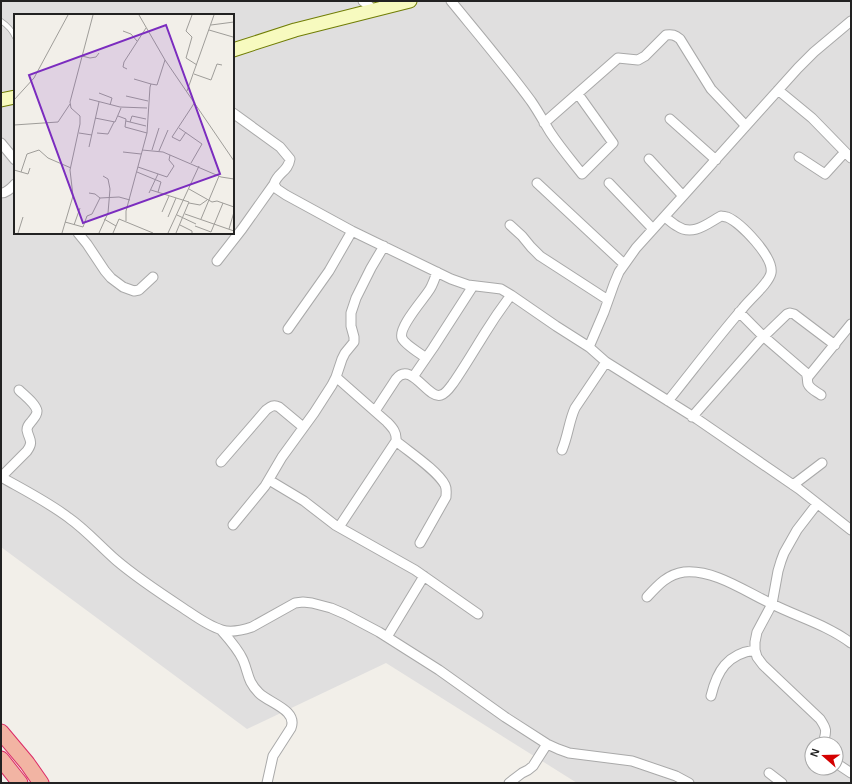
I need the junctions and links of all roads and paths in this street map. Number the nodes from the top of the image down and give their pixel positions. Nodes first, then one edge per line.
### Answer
1 (363, 1) edge
2 (410, 1) edge
3 (451, 1) edge
4 (374, 10) junction
5 (1, 21) edge
6 (851, 21) edge
7 (14, 35) edge
8 (234, 50) edge
9 (778, 90) junction
10 (578, 94) junction
11 (14, 97) edge
12 (1, 100) edge
13 (234, 114) edge
14 (670, 119) dead end
15 (544, 123) junction
16 (746, 126) junction
17 (1, 143) edge
18 (848, 155) edge
19 (798, 157) dead end
20 (649, 158) dead end
21 (14, 159) edge
22 (716, 160) junction
23 (537, 183) dead end
24 (609, 183) dead end
25 (274, 184) junction
26 (14, 185) edge
27 (1, 193) edge
28 (683, 196) junction
29 (665, 216) junction
30 (510, 225) dead end
31 (654, 229) junction
32 (352, 231) junction
33 (79, 234) edge
34 (384, 246) junction
35 (217, 261) dead end
36 (624, 264) junction
37 (437, 272) junction
38 (153, 277) dead end
39 (473, 286) junction
40 (511, 295) junction
41 (608, 300) junction
42 (739, 312) junction
43 (851, 324) edge
44 (288, 329) dead end
45 (763, 336) junction
46 (835, 345) junction
47 (589, 347) junction
48 (426, 358) junction
49 (606, 362) junction
50 (413, 377) junction
51 (808, 377) junction
52 (336, 378) junction
53 (19, 390) dead end
54 (822, 395) dead end
55 (668, 401) junction
56 (374, 411) junction
57 (692, 417) junction
58 (303, 428) junction
59 (396, 441) junction
60 (562, 450) dead end
61 (221, 462) dead end
62 (822, 463) dead end
63 (1, 477) edge
64 (269, 480) junction
65 (793, 485) junction
66 (817, 504) junction
67 (233, 525) dead end
68 (339, 527) junction
69 (851, 530) edge
70 (420, 543) dead end
71 (424, 576) junction
72 (647, 597) dead end
73 (772, 604) junction
74 (478, 614) dead end
75 (222, 630) junction
76 (387, 637) junction
77 (851, 642) edge
78 (755, 650) junction
79 (711, 696) dead end
80 (1, 732) edge
81 (825, 736) edge
82 (547, 744) junction
83 (1, 759) edge
84 (770, 773) dead end
85 (20, 783) edge
86 (41, 783) edge
87 (267, 783) edge
88 (509, 783) edge
89 (689, 783) edge
90 (782, 783) edge

1 - 4 street
2 - 4 main road
3 - 15 street
4 - 8 main road
5 - 7 lane
6 - 9 street
9 - 16 street
9 - 18 street
10 - 15 street
10 - 15 street
10 - 16 street
11 - 12 main road
13 - 25 street
14 - 22 street
16 - 22 street
17 - 21 street
18 - 19 street
20 - 28 street
22 - 28 street
23 - 36 street
24 - 31 street
25 - 32 street
25 - 35 street
26 - 27 street
28 - 29 street
29 - 31 street
29 - 42 street
30 - 41 street
31 - 36 street
32 - 34 street
32 - 44 street
33 - 38 street
34 - 37 street
34 - 52 street
36 - 41 street
37 - 39 street
37 - 48 street
39 - 40 street
39 - 48 street
40 - 47 street
40 - 50 street
41 - 47 street
42 - 45 street
42 - 55 street
43 - 46 street
45 - 46 street
45 - 51 street
45 - 57 street
46 - 51 street
47 - 49 street
48 - 50 street
49 - 55 street
49 - 60 street
50 - 56 street
51 - 54 street
52 - 56 street
52 - 58 street
53 - 63 street
55 - 57 street
56 - 59 street
57 - 65 street
58 - 61 street
58 - 64 street
59 - 68 street
59 - 70 street
62 - 65 street
63 - 75 street
64 - 67 street
64 - 68 street
65 - 66 street
66 - 69 street
66 - 73 street
68 - 71 street
71 - 74 street
71 - 76 street
72 - 73 street
73 - 77 street
73 - 78 street
75 - 76 street
75 - 87 street
76 - 82 street
78 - 79 street
78 - 81 street
80 - 86 highway
82 - 88 street
82 - 89 street
83 - 85 highway
84 - 90 street

